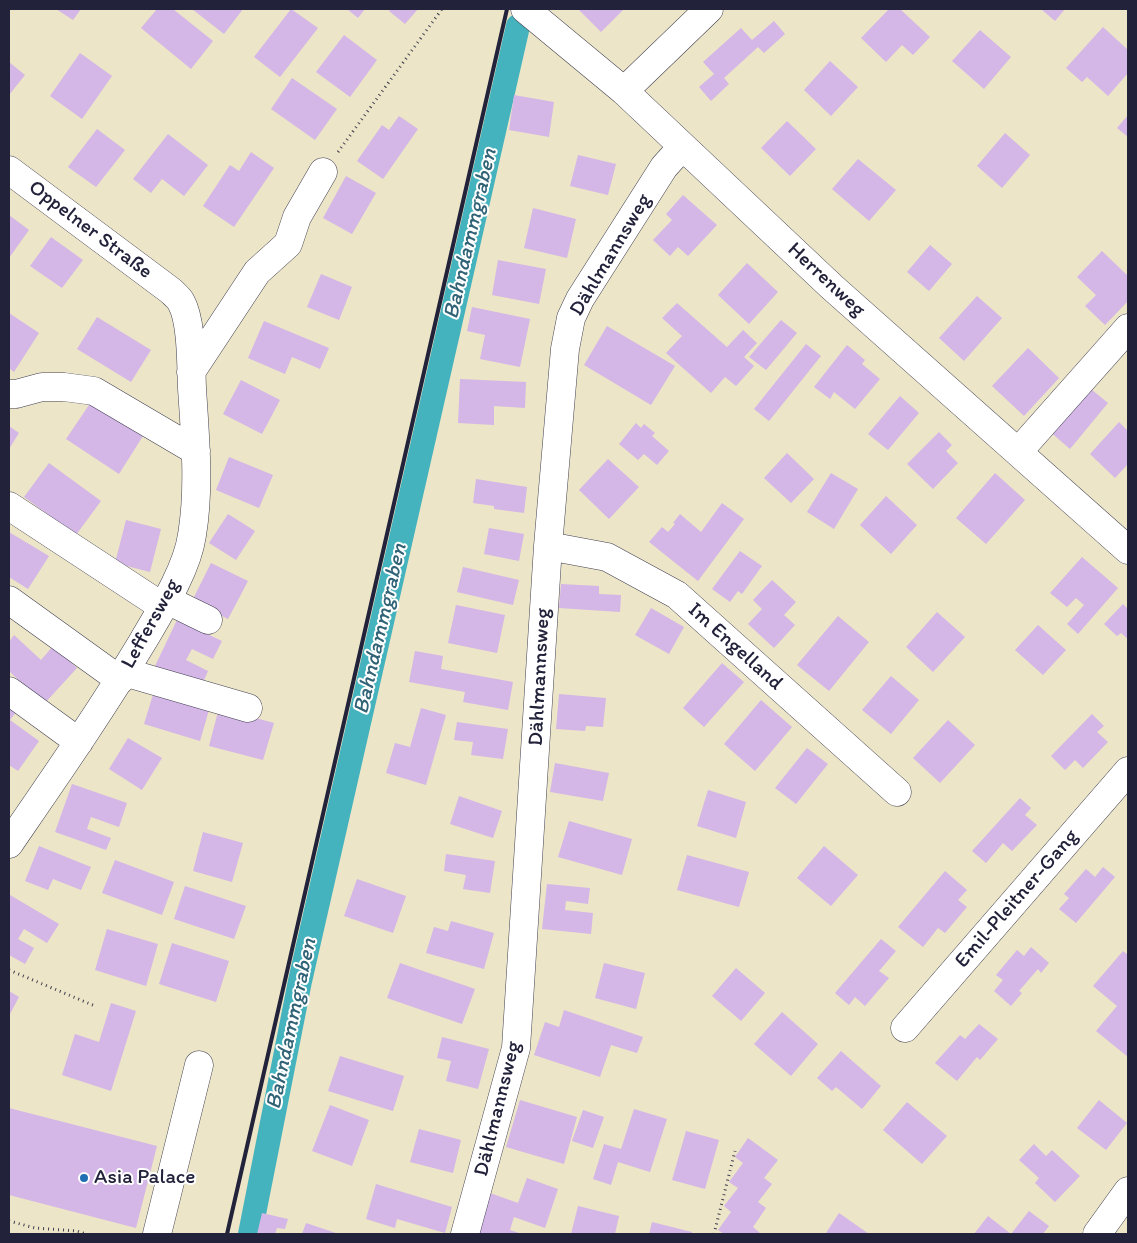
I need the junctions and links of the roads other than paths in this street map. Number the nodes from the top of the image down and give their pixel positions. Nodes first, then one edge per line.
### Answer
1 (525, 9) edge
2 (709, 9) edge
3 (624, 91) junction
4 (682, 147) junction
5 (9, 170) edge
6 (323, 172) road end
7 (171, 291) joint
8 (1128, 328) edge
9 (191, 372) junction
10 (9, 394) edge
11 (196, 451) junction
12 (1018, 452) junction
13 (9, 506) edge
14 (548, 546) junction
15 (1128, 550) edge
16 (9, 600) edge
17 (165, 604) junction
18 (208, 620) dead end
19 (122, 676) junction
20 (9, 691) edge
21 (248, 708) dead end
22 (79, 742) junction
23 (1128, 771) edge
24 (897, 792) dead end
25 (9, 844) edge
26 (905, 1028) dead end
27 (199, 1065) dead end
28 (1128, 1191) edge
29 (156, 1234) edge
30 (465, 1234) edge
31 (1097, 1234) edge

1 - 3 street, Herrenweg
2 - 3 street
3 - 4 street, Herrenweg
4 - 12 street, Herrenweg
4 - 14 street, Dählmannsweg
5 - 7 street, Oppelner Straße
6 - 9 street
7 - 9 street, Leffersweg
8 - 12 street
9 - 11 street, Leffersweg
10 - 11 street
11 - 17 street, Leffersweg
12 - 15 street, Herrenweg
13 - 17 street
14 - 24 street, Im Engelland
14 - 30 street, Dählmannsweg
16 - 19 street
17 - 18 street
17 - 19 street, Leffersweg
19 - 21 street
19 - 22 street, Leffersweg
20 - 22 street
22 - 25 street, Leffersweg
23 - 26 street, Emil-Pleitner-Gang
27 - 29 street
28 - 31 street

